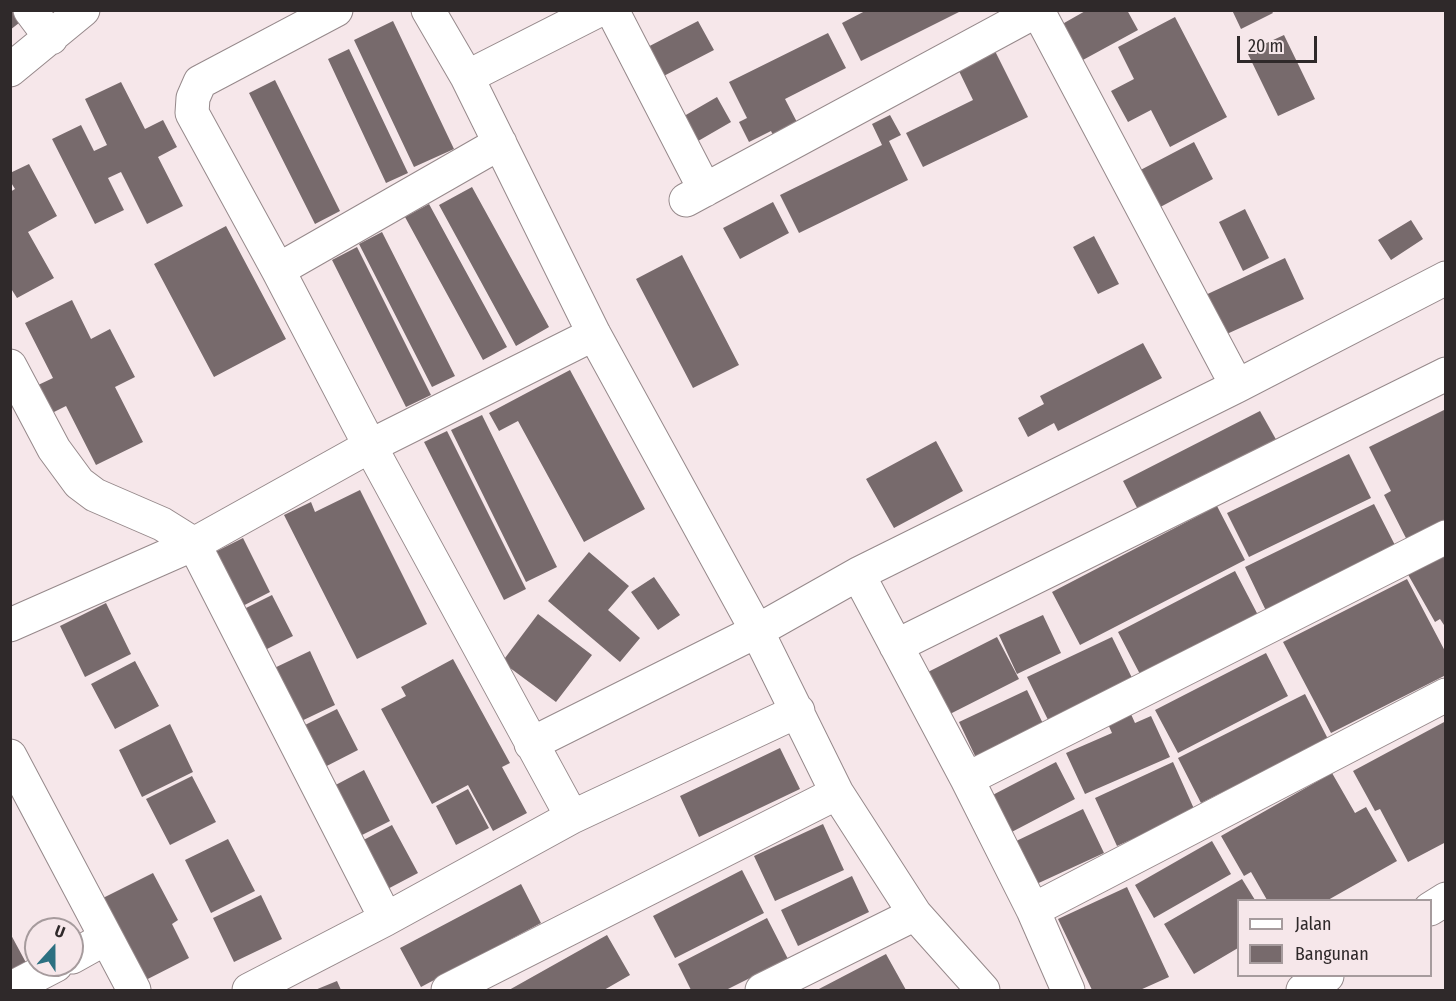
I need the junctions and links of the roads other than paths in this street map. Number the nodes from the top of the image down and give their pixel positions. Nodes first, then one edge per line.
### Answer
1 (30, 10) edge
2 (83, 10) edge
3 (336, 10) edge
4 (428, 10) edge
5 (599, 10) edge
6 (612, 10) edge
7 (1038, 11) edge
8 (51, 38) junction
9 (10, 70) edge
10 (467, 77) junction
11 (500, 143) junction
12 (278, 270) junction
13 (1446, 278) edge
14 (594, 334) junction
15 (10, 366) edge
16 (1446, 374) edge
17 (1237, 386) junction
18 (370, 446) junction
19 (1446, 537) edge
20 (194, 544) junction
21 (858, 574) junction
22 (10, 625) edge
23 (757, 631) junction
24 (896, 646) junction
25 (1446, 695) edge
26 (798, 711) junction
27 (531, 744) junction
28 (10, 756) edge
29 (967, 779) junction
30 (837, 793) junction
31 (23, 811) edge
32 (572, 817) junction
33 (1446, 899) edge
34 (1432, 908) edge
35 (1033, 910) junction
36 (915, 914) junction
37 (387, 919) junction
38 (106, 938) junction
39 (84, 950) edge
40 (33, 977) edge
41 (1324, 977) edge
42 (10, 989) edge
43 (134, 990) edge
44 (249, 990) edge
45 (448, 990) edge
46 (762, 990) edge
47 (983, 990) edge
48 (1068, 990) edge
49 (1304, 990) edge

1 - 8 street
2 - 8 street
3 - 12 street
4 - 10 street
5 - 10 street
6 - 7 street
7 - 17 street
8 - 9 street
10 - 11 street
11 - 12 street
11 - 14 street
12 - 18 street
13 - 17 street
14 - 18 street
14 - 23 street
15 - 20 street
16 - 24 street
17 - 21 street
18 - 20 street
18 - 27 street
19 - 29 street
20 - 22 street
20 - 37 street
21 - 23 street
21 - 24 street
23 - 26 street
23 - 27 street
24 - 29 street
25 - 35 street
26 - 30 street
26 - 32 street
27 - 32 street
28 - 31 street
29 - 35 street
30 - 36 street
30 - 45 street
31 - 38 street
32 - 37 street
33 - 34 street
35 - 48 street
36 - 46 street
36 - 47 street
37 - 44 street
38 - 39 street
38 - 43 street
40 - 42 street
41 - 49 street

